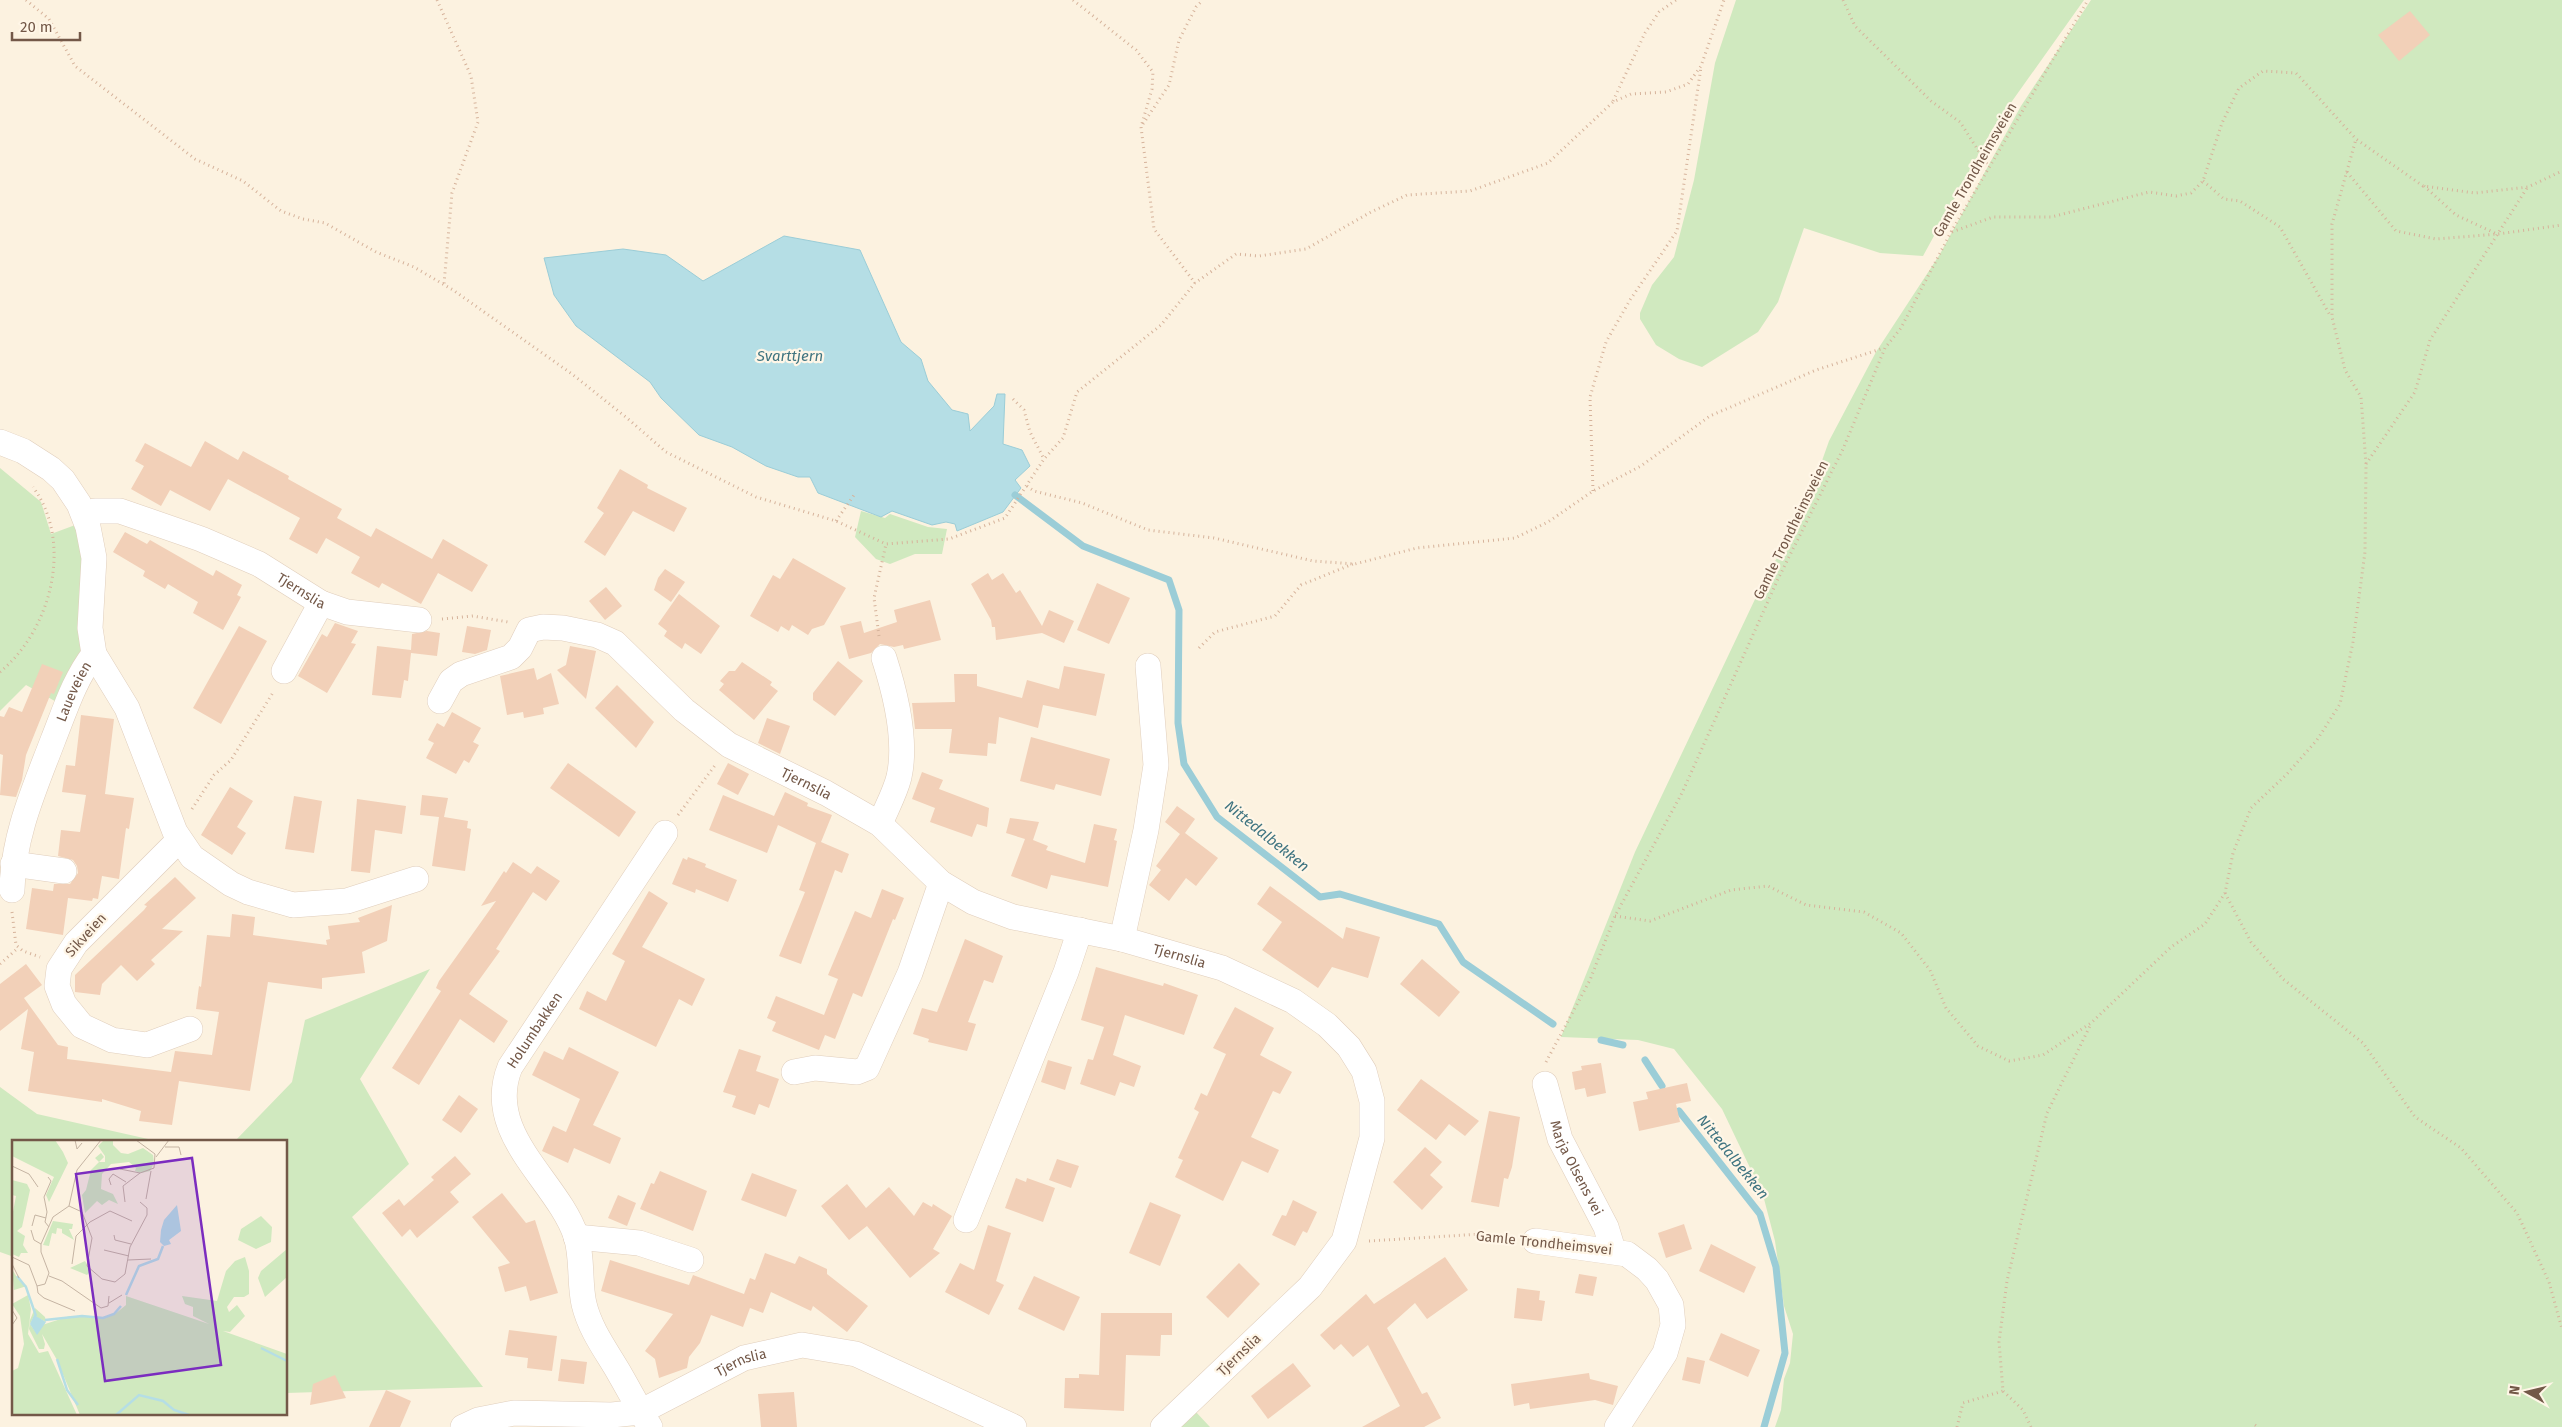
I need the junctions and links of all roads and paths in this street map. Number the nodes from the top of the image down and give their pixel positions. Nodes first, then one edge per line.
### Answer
1 (26, 0) edge
2 (437, 0) edge
3 (1073, 0) edge
4 (1203, 0) edge
5 (1676, 0) edge
6 (1724, 0) edge
7 (1843, 0) edge
8 (2088, 0) edge
9 (1701, 66) junction
10 (1613, 102) junction
11 (1141, 127) junction
12 (2356, 139) junction
13 (1989, 167) junction
14 (2562, 171) edge
15 (2346, 172) junction
16 (2203, 181) junction
17 (2423, 186) junction
18 (2528, 187) junction
19 (2562, 225) edge
20 (1951, 232) junction
21 (2498, 234) junction
22 (444, 284) junction
23 (1196, 284) junction
24 (2332, 317) junction
25 (1885, 348) junction
26 (1013, 399) dead end
27 (0, 442) edge
28 (1044, 458) junction
29 (2366, 464) junction
30 (27, 481) dead end
31 (1027, 486) junction
32 (1592, 490) junction
33 (854, 494) dead end
34 (84, 513) junction
35 (836, 521) junction
36 (886, 544) junction
37 (1354, 564) junction
38 (321, 603) junction
39 (419, 620) joint
40 (529, 630) junction
41 (1199, 648) dead end
42 (94, 654) junction
43 (884, 658) joint
44 (1148, 666) dead end
45 (284, 671) joint
46 (0, 672) edge
47 (440, 701) dead end
48 (729, 745) junction
49 (880, 824) junction
50 (665, 833) joint
51 (177, 836) junction
52 (13, 864) junction
53 (64, 871) dead end
54 (416, 879) dead end
55 (941, 883) junction
56 (12, 890) joint
57 (2225, 893) junction
58 (1615, 916) junction
59 (1080, 930) junction
60 (1122, 939) junction
61 (18, 948) junction
62 (29, 954) dead end
63 (0, 964) edge
64 (2091, 1023) junction
65 (190, 1029) dead end
66 (794, 1072) dead end
67 (1546, 1084) joint
68 (966, 1220) dead end
69 (576, 1237) junction
70 (1535, 1241) joint
71 (1344, 1242) junction
72 (1613, 1250) junction
73 (691, 1260) dead end
74 (2562, 1329) edge
75 (2003, 1390) junction
76 (645, 1419) edge
77 (463, 1427) edge
78 (1014, 1427) edge
79 (1163, 1427) edge
80 (1617, 1427) edge
81 (1957, 1427) edge
82 (2031, 1427) edge

1 - 22 path
2 - 22 path
3 - 11 path
4 - 11 path
5 - 10 path
6 - 9 path
7 - 13 path
8 - 13 path, Gamle Trondheimsveien
9 - 10 path
9 - 32 path
10 - 23 path
11 - 23 path
12 - 15 path
12 - 16 path
12 - 17 path
13 - 20 path, Gamle Trondheimsveien
14 - 18 path
15 - 21 path
15 - 24 path
16 - 20 path
16 - 24 path
17 - 18 path
17 - 21 path
18 - 21 path
19 - 21 path
20 - 25 path, Gamle Trondheimsveien
21 - 29 path
22 - 35 path
23 - 28 path
24 - 29 path
25 - 32 path
25 - 58 path, Gamle Trondheimsveien
26 - 28 path
27 - 34 street, Laueveien
28 - 31 path
29 - 57 path
30 - 46 path
31 - 36 path
31 - 37 path
32 - 37 path
33 - 35 path
34 - 38 street, Tjernslia
34 - 42 street, Laueveien
35 - 36 path
36 - 43 path
37 - 41 path
38 - 39 street, Tjernslia
38 - 45 street
39 - 40 path
40 - 47 street
40 - 48 street, Tjernslia
42 - 51 street
42 - 52 street, Laueveien
43 - 49 street
44 - 60 street
45 - 51 path
48 - 49 street, Tjernslia
48 - 50 path
49 - 55 street, Tjernslia
50 - 69 street, Holumbakken
51 - 54 street
51 - 65 street, Sikveien
52 - 53 street
52 - 56 street, Laueveien
55 - 59 street, Tjernslia
55 - 66 street
56 - 61 path
57 - 64 path
57 - 74 path
58 - 64 path
58 - 67 path, Gamle Trondheimsveien
59 - 60 street, Tjernslia
59 - 68 street
60 - 71 street, Tjernslia
61 - 62 path
61 - 63 path
64 - 75 path
67 - 72 street, Marja Olsens vei
69 - 73 street
69 - 76 street, Holumbakken
70 - 71 path, Gamle Trondheimsvei
70 - 72 street, Gamle Trondheimsvei
71 - 79 street, Tjernslia
72 - 80 street, Gamle Trondheimsvei
75 - 81 path
75 - 82 path
76 - 77 street, Tjernslia
76 - 78 street, Tjernslia

